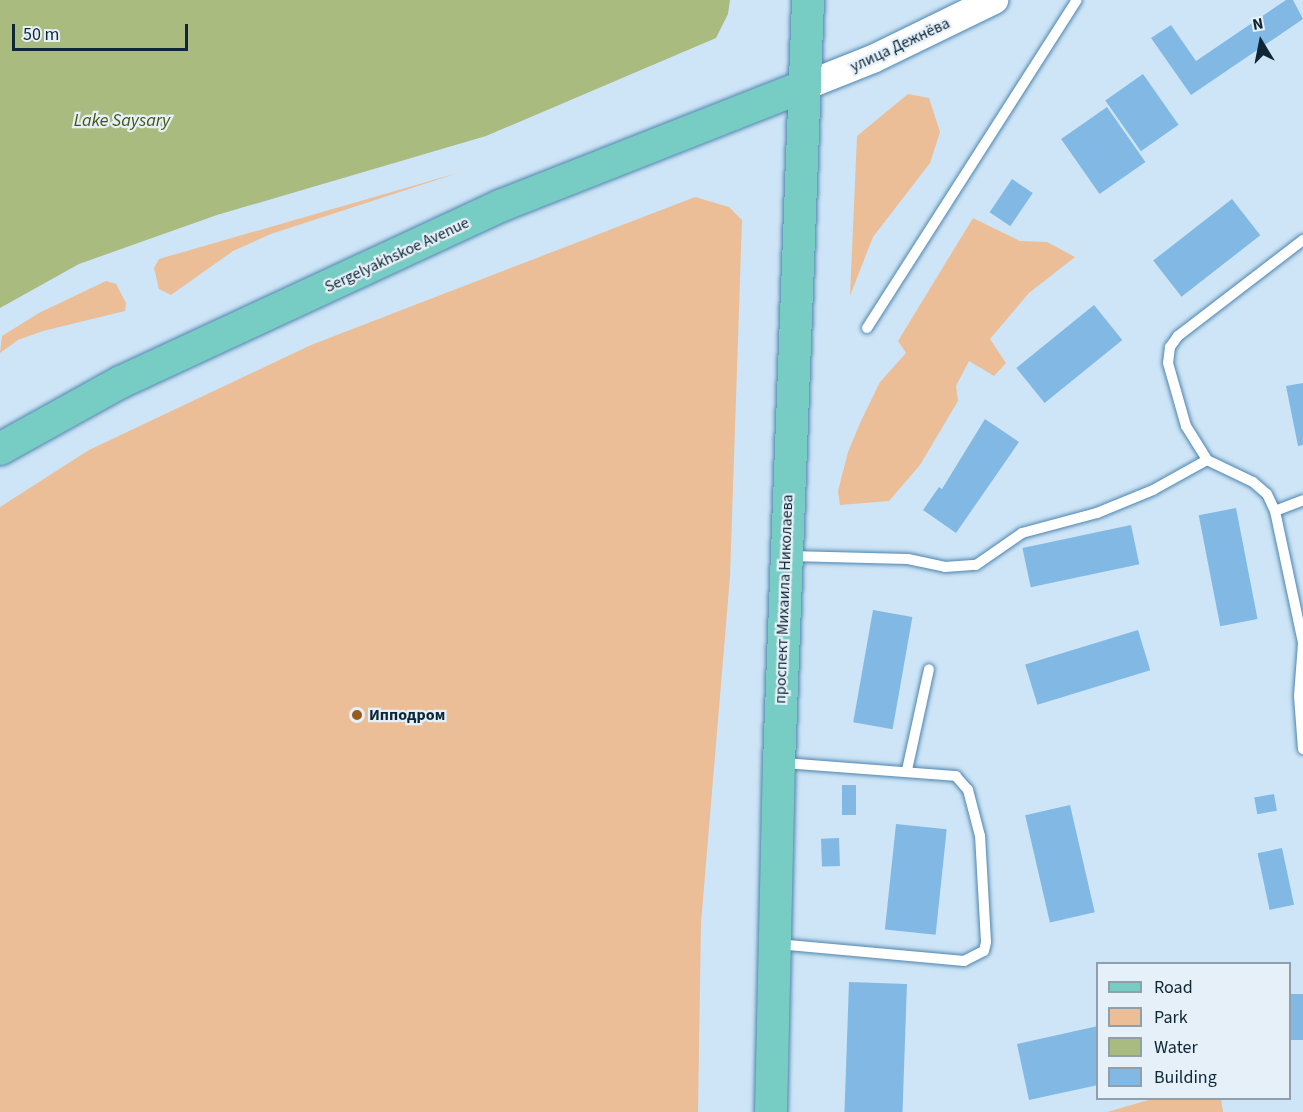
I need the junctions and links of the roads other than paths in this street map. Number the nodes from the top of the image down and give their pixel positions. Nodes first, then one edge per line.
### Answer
1 (808, 0) edge
2 (994, 0) edge
3 (1077, 0) edge
4 (805, 86) junction
5 (1303, 240) edge
6 (867, 328) dead end
7 (0, 449) edge
8 (1207, 460) junction
9 (1303, 500) edge
10 (1275, 511) junction
11 (786, 556) junction
12 (929, 669) dead end
13 (1303, 749) edge
14 (779, 763) junction
15 (907, 770) junction
16 (773, 943) junction
17 (771, 1112) edge

1 - 4 main road, проспект Михаила Николаева
2 - 4 main road, улица Дежнёва
3 - 6 lane
4 - 7 main road, Sergelyakhskoe Avenue
4 - 11 main road, проспект Михаила Николаева
5 - 8 lane
8 - 10 lane
8 - 11 lane
9 - 10 lane
10 - 13 lane
11 - 14 main road, проспект Михаила Николаева
12 - 15 lane
14 - 15 lane
14 - 16 main road, проспект Михаила Николаева
15 - 16 lane
16 - 17 main road, проспект Михаила Николаева

